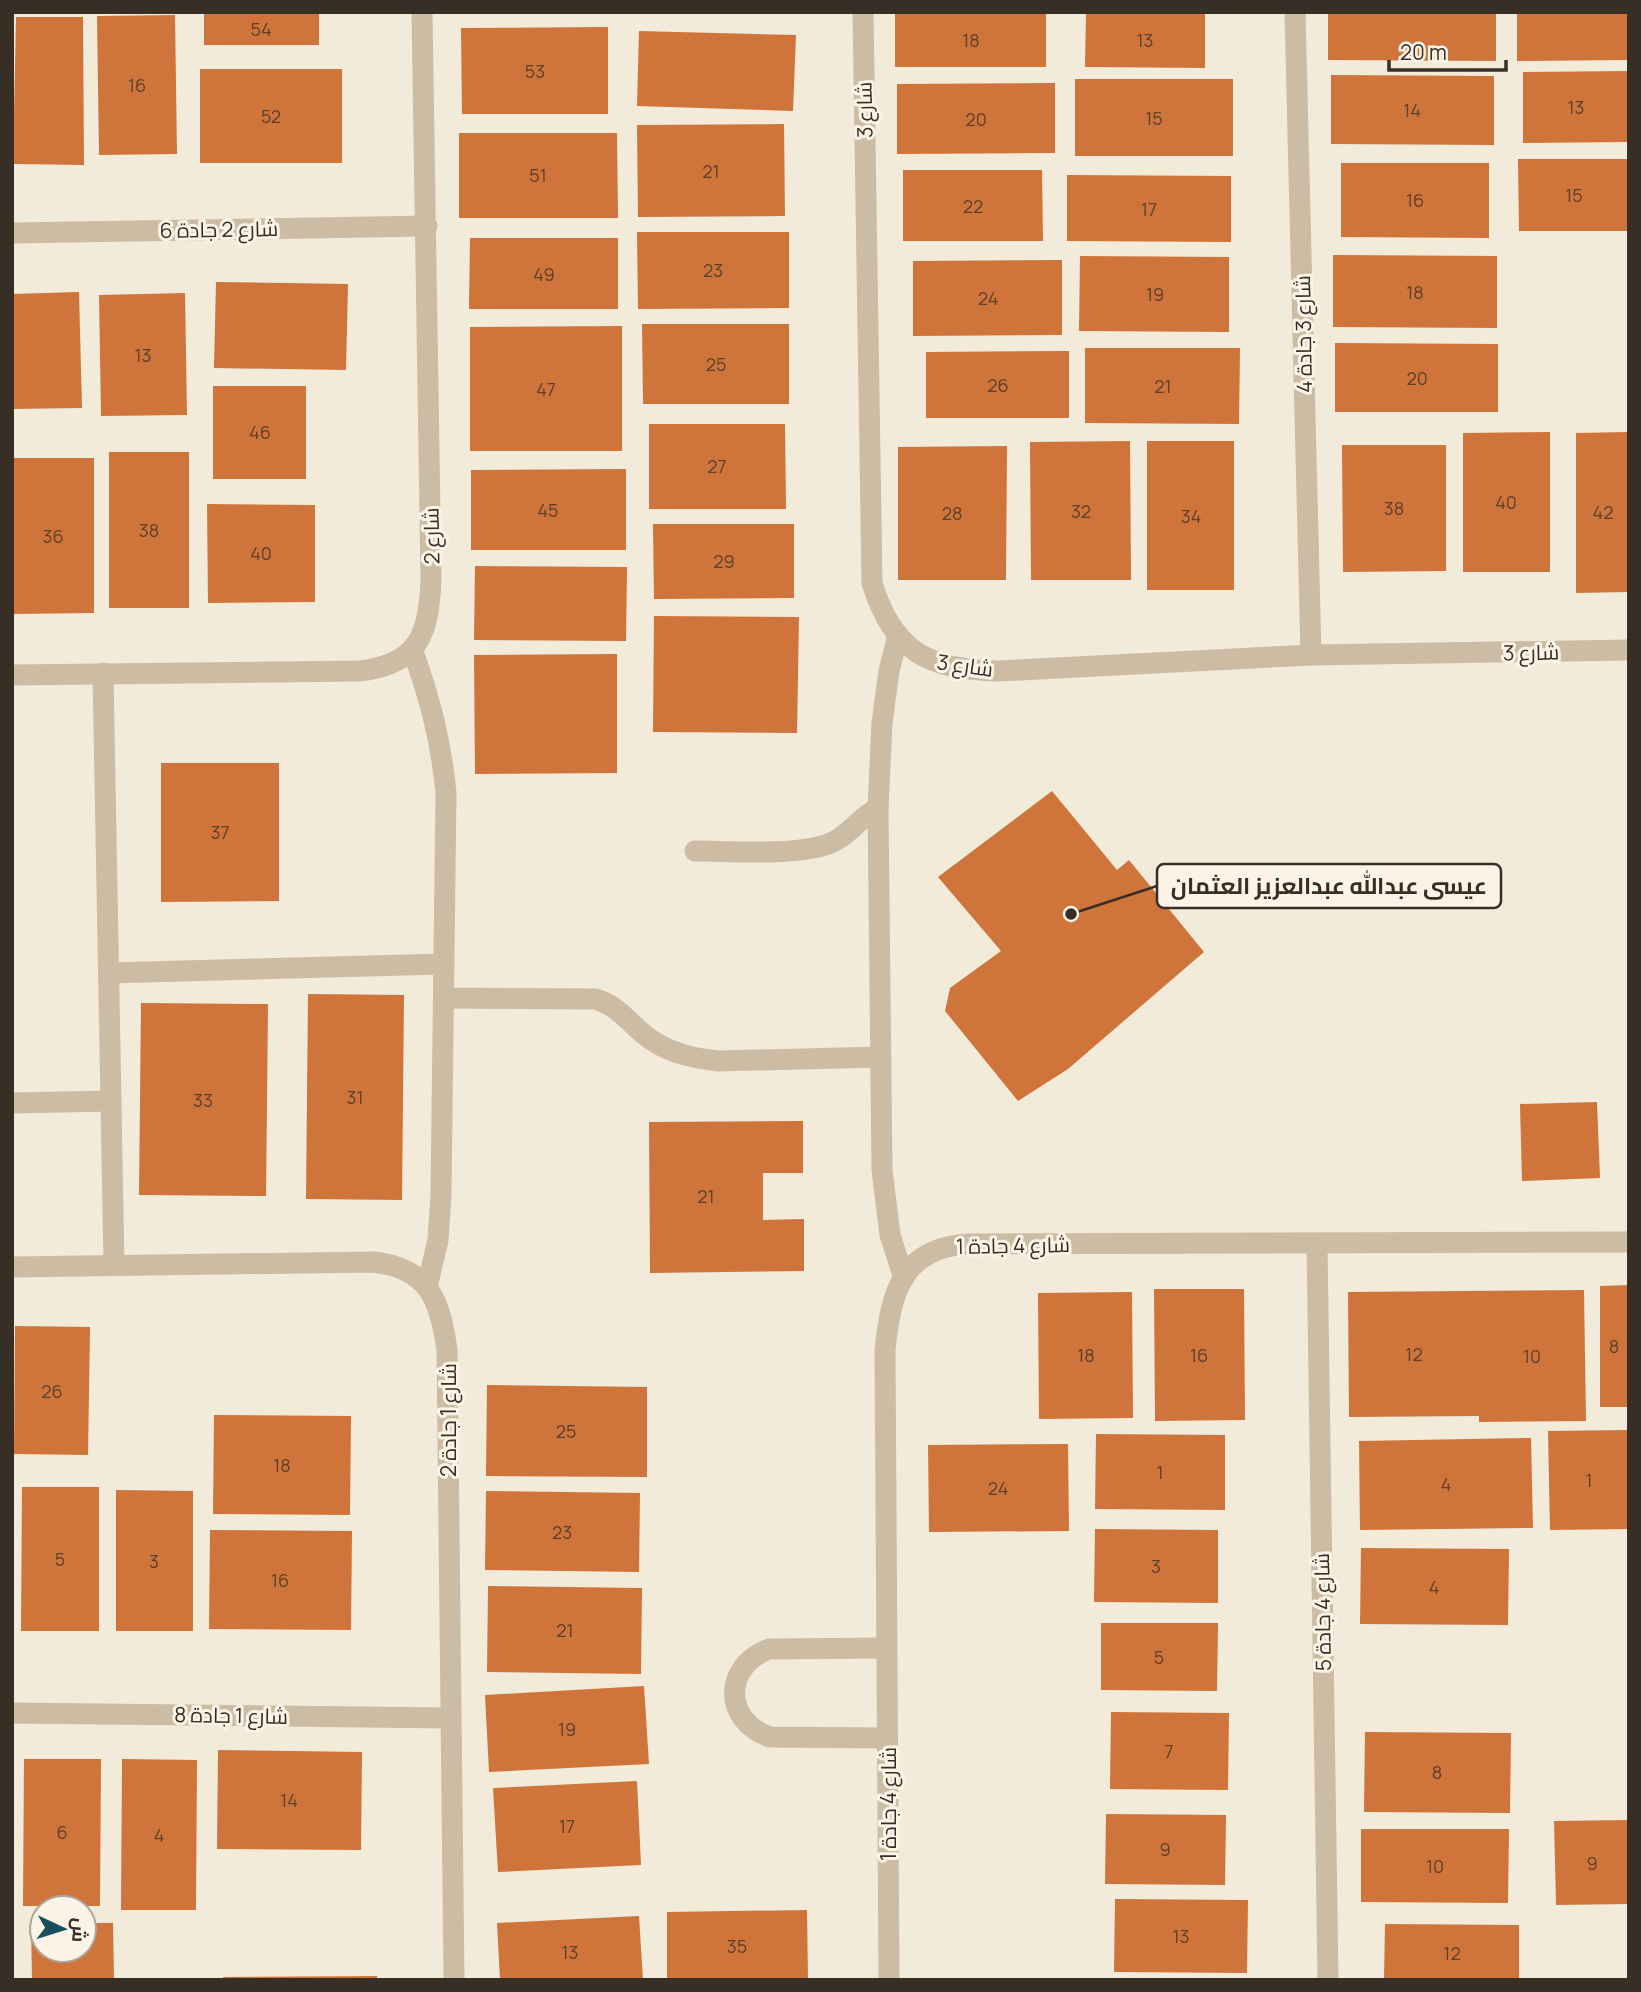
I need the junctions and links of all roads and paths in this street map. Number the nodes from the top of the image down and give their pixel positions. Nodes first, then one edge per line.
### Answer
1 (422, 12) edge
2 (863, 12) edge
3 (1295, 12) edge
4 (427, 226) junction
5 (12, 233) edge
6 (898, 635) junction
7 (412, 649) junction
8 (1629, 650) edge
9 (1311, 656) junction
10 (103, 673) junction
11 (12, 674) edge
12 (878, 808) junction
13 (695, 851) dead end
14 (444, 964) junction
15 (109, 973) junction
16 (444, 998) junction
17 (881, 1057) junction
18 (111, 1101) junction
19 (12, 1103) edge
20 (1629, 1242) edge
21 (1317, 1244) junction
22 (114, 1265) junction
23 (12, 1267) edge
24 (904, 1278) junction
25 (427, 1287) junction
26 (886, 1648) junction
27 (12, 1713) edge
28 (450, 1718) junction
29 (887, 1738) junction
30 (454, 1980) edge
31 (889, 1980) edge
32 (1328, 1980) edge

1 - 4 street, شارع 2
2 - 6 street, شارع 3
3 - 9 street, شارع 3 جادة 4
4 - 5 street, شارع 2 جادة 6
4 - 7 street, شارع 2
6 - 9 street, شارع 3
6 - 12 street
7 - 10 street
7 - 14 street
8 - 9 street, شارع 3
10 - 11 street
10 - 15 street
12 - 13 street
12 - 17 street
14 - 15 street
14 - 16 street
15 - 18 street
16 - 17 street
16 - 25 street
17 - 24 street
18 - 19 street
18 - 22 street
20 - 21 street, شارع 4 جادة 1
21 - 24 street, شارع 4 جادة 1
21 - 32 street, شارع 4 جادة 5
22 - 23 street, شارع 1 جادة 2
22 - 25 street, شارع 1 جادة 2
24 - 26 street, شارع 4 جادة 1
25 - 28 street, شارع 1 جادة 2
26 - 29 street, شارع 4 جادة 1
26 - 29 street
27 - 28 street, شارع 1 جادة 8
28 - 30 street, شارع 1 جادة 2
29 - 31 street, شارع 4 جادة 1

